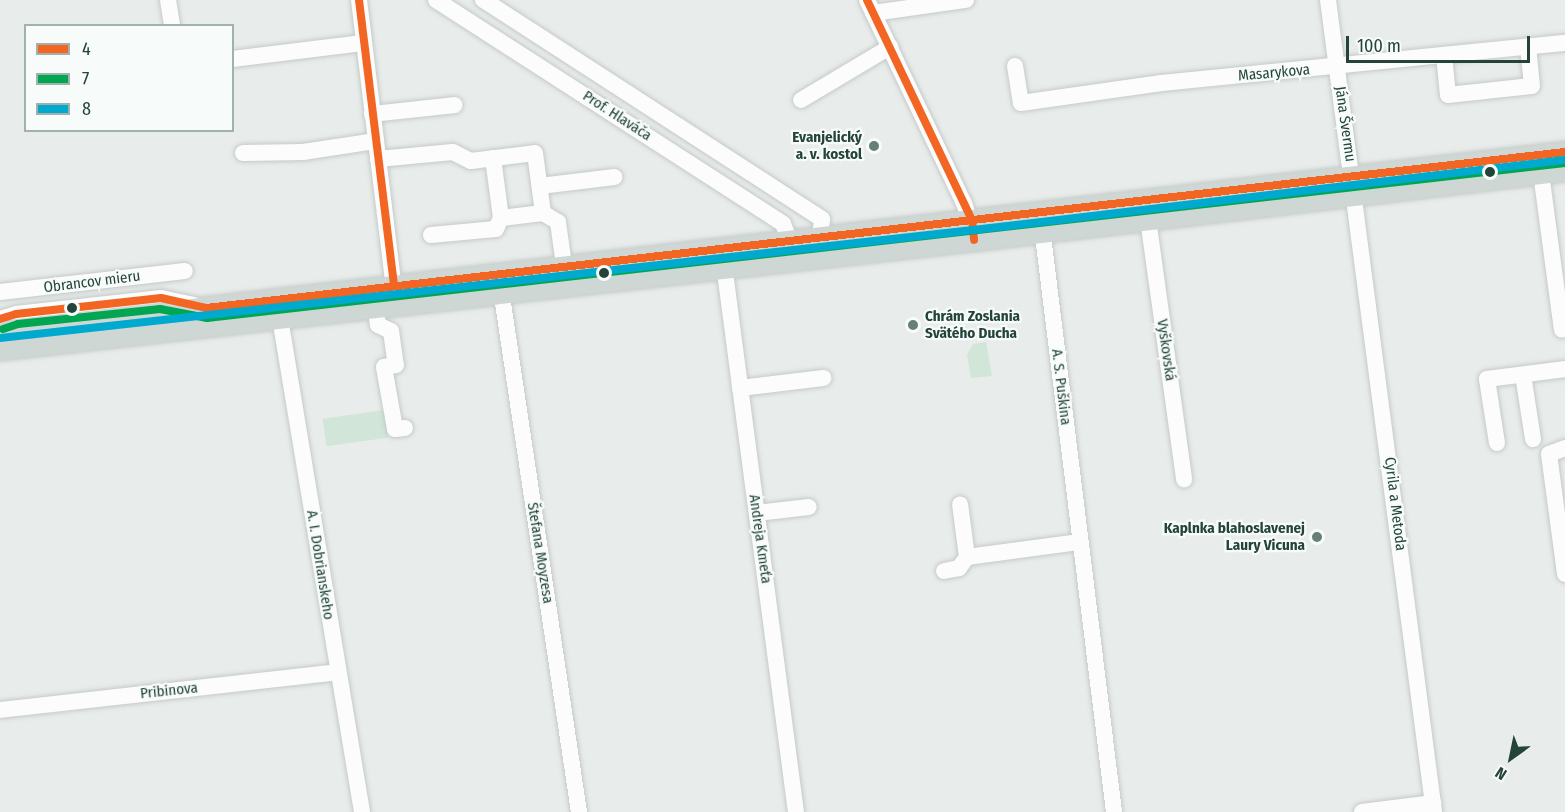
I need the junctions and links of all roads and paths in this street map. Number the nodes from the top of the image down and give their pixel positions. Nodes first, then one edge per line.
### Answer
1 (168, 0) edge
2 (359, 0) edge
3 (436, 0) edge
4 (483, 0) edge
5 (966, 0) edge
6 (1328, 0) edge
7 (870, 6) edge
8 (172, 24) edge
9 (1565, 42) edge
10 (363, 43) junction
11 (1528, 46) junction
12 (890, 47) junction
13 (1444, 55) junction
14 (234, 58) edge
15 (1016, 66) dead end
16 (1337, 66) junction
17 (801, 100) dead end
18 (455, 105) dead end
19 (372, 114) junction
20 (376, 141) junction
21 (1565, 152) edge
22 (243, 153) dead end
23 (722, 154) junction
24 (493, 158) junction
25 (378, 159) junction
26 (1565, 170) edge
27 (708, 173) junction
28 (1541, 173) junction
29 (614, 177) dead end
30 (540, 186) junction
31 (1354, 186) junction
32 (1205, 203) junction
33 (543, 213) junction
34 (501, 218) junction
35 (1148, 219) junction
36 (1041, 222) junction
37 (821, 227) junction
38 (973, 230) junction
39 (431, 235) dead end
40 (789, 239) junction
41 (723, 257) junction
42 (804, 257) junction
43 (564, 265) junction
44 (185, 272) dead end
45 (500, 283) junction
46 (0, 292) edge
47 (388, 299) junction
48 (206, 308) junction
49 (278, 308) junction
50 (0, 319) edge
51 (1562, 330) dead end
52 (0, 331) edge
53 (0, 349) edge
54 (1565, 369) edge
55 (1523, 375) junction
56 (823, 378) dead end
57 (740, 388) junction
58 (405, 428) dead end
59 (1533, 439) dead end
60 (1497, 443) dead end
61 (1565, 448) edge
62 (1184, 480) dead end
63 (960, 504) dead end
64 (809, 507) dead end
65 (757, 513) junction
66 (1080, 542) junction
67 (967, 557) junction
68 (944, 571) dead end
69 (1565, 574) edge
70 (338, 672) junction
71 (0, 710) edge
72 (1433, 807) edge
73 (362, 812) edge
74 (579, 812) edge
75 (796, 812) edge
76 (1114, 812) edge
77 (1362, 812) edge

1 - 8 street
2 - 10 street
3 - 27 street, Prof. Hlaváča
4 - 23 street, Prof. Hlaváča
5 - 7 street
6 - 16 street, Jána Švermu
7 - 12 street
9 - 11 street, Masarykova
10 - 14 street
10 - 19 street
11 - 13 street, Masarykova
11 - 13 street
12 - 17 street
12 - 38 street
13 - 16 street, Masarykova
15 - 16 street, Masarykova
16 - 31 street, Jána Švermu
18 - 19 street
19 - 20 street
20 - 22 street
20 - 25 street
21 - 31 main road
23 - 27 street
23 - 37 street, Prof. Hlaváča
24 - 25 street
24 - 30 street
24 - 34 street
25 - 47 street
26 - 28 main road
27 - 40 street, Prof. Hlaváča
28 - 31 main road
28 - 51 street
29 - 30 street
30 - 33 street
31 - 32 main road
31 - 72 street, Cyrila a Metoda
32 - 35 main road
32 - 36 main road
33 - 34 street
33 - 43 street
34 - 39 street
35 - 36 main road
35 - 62 street, Vyškovská
36 - 38 main road
36 - 66 street, A. S. Puškina
37 - 38 main road
37 - 40 main road
37 - 42 street
38 - 42 main road
40 - 41 main road
40 - 42 street, Prof. Hlaváča
41 - 42 main road
41 - 43 main road
41 - 45 main road
41 - 57 street, Andreja Kmeťa
43 - 45 main road
44 - 46 street, Obrancov mieru
45 - 47 main road
45 - 74 street, Štefana Moyzesa
47 - 49 main road
47 - 58 street
48 - 49 main road
48 - 50 street
48 - 52 main road
49 - 53 main road
49 - 70 street, A. I. Dobrianskeho
54 - 55 street
55 - 59 street
55 - 60 street
56 - 57 street
57 - 65 street, Andreja Kmeťa
61 - 69 street
63 - 67 street
64 - 65 street
65 - 75 street, Andreja Kmeťa
66 - 67 street
66 - 76 street, A. S. Puškina
67 - 68 street
70 - 71 street, Pribinova
70 - 73 street, A. I. Dobrianskeho
72 - 77 street

